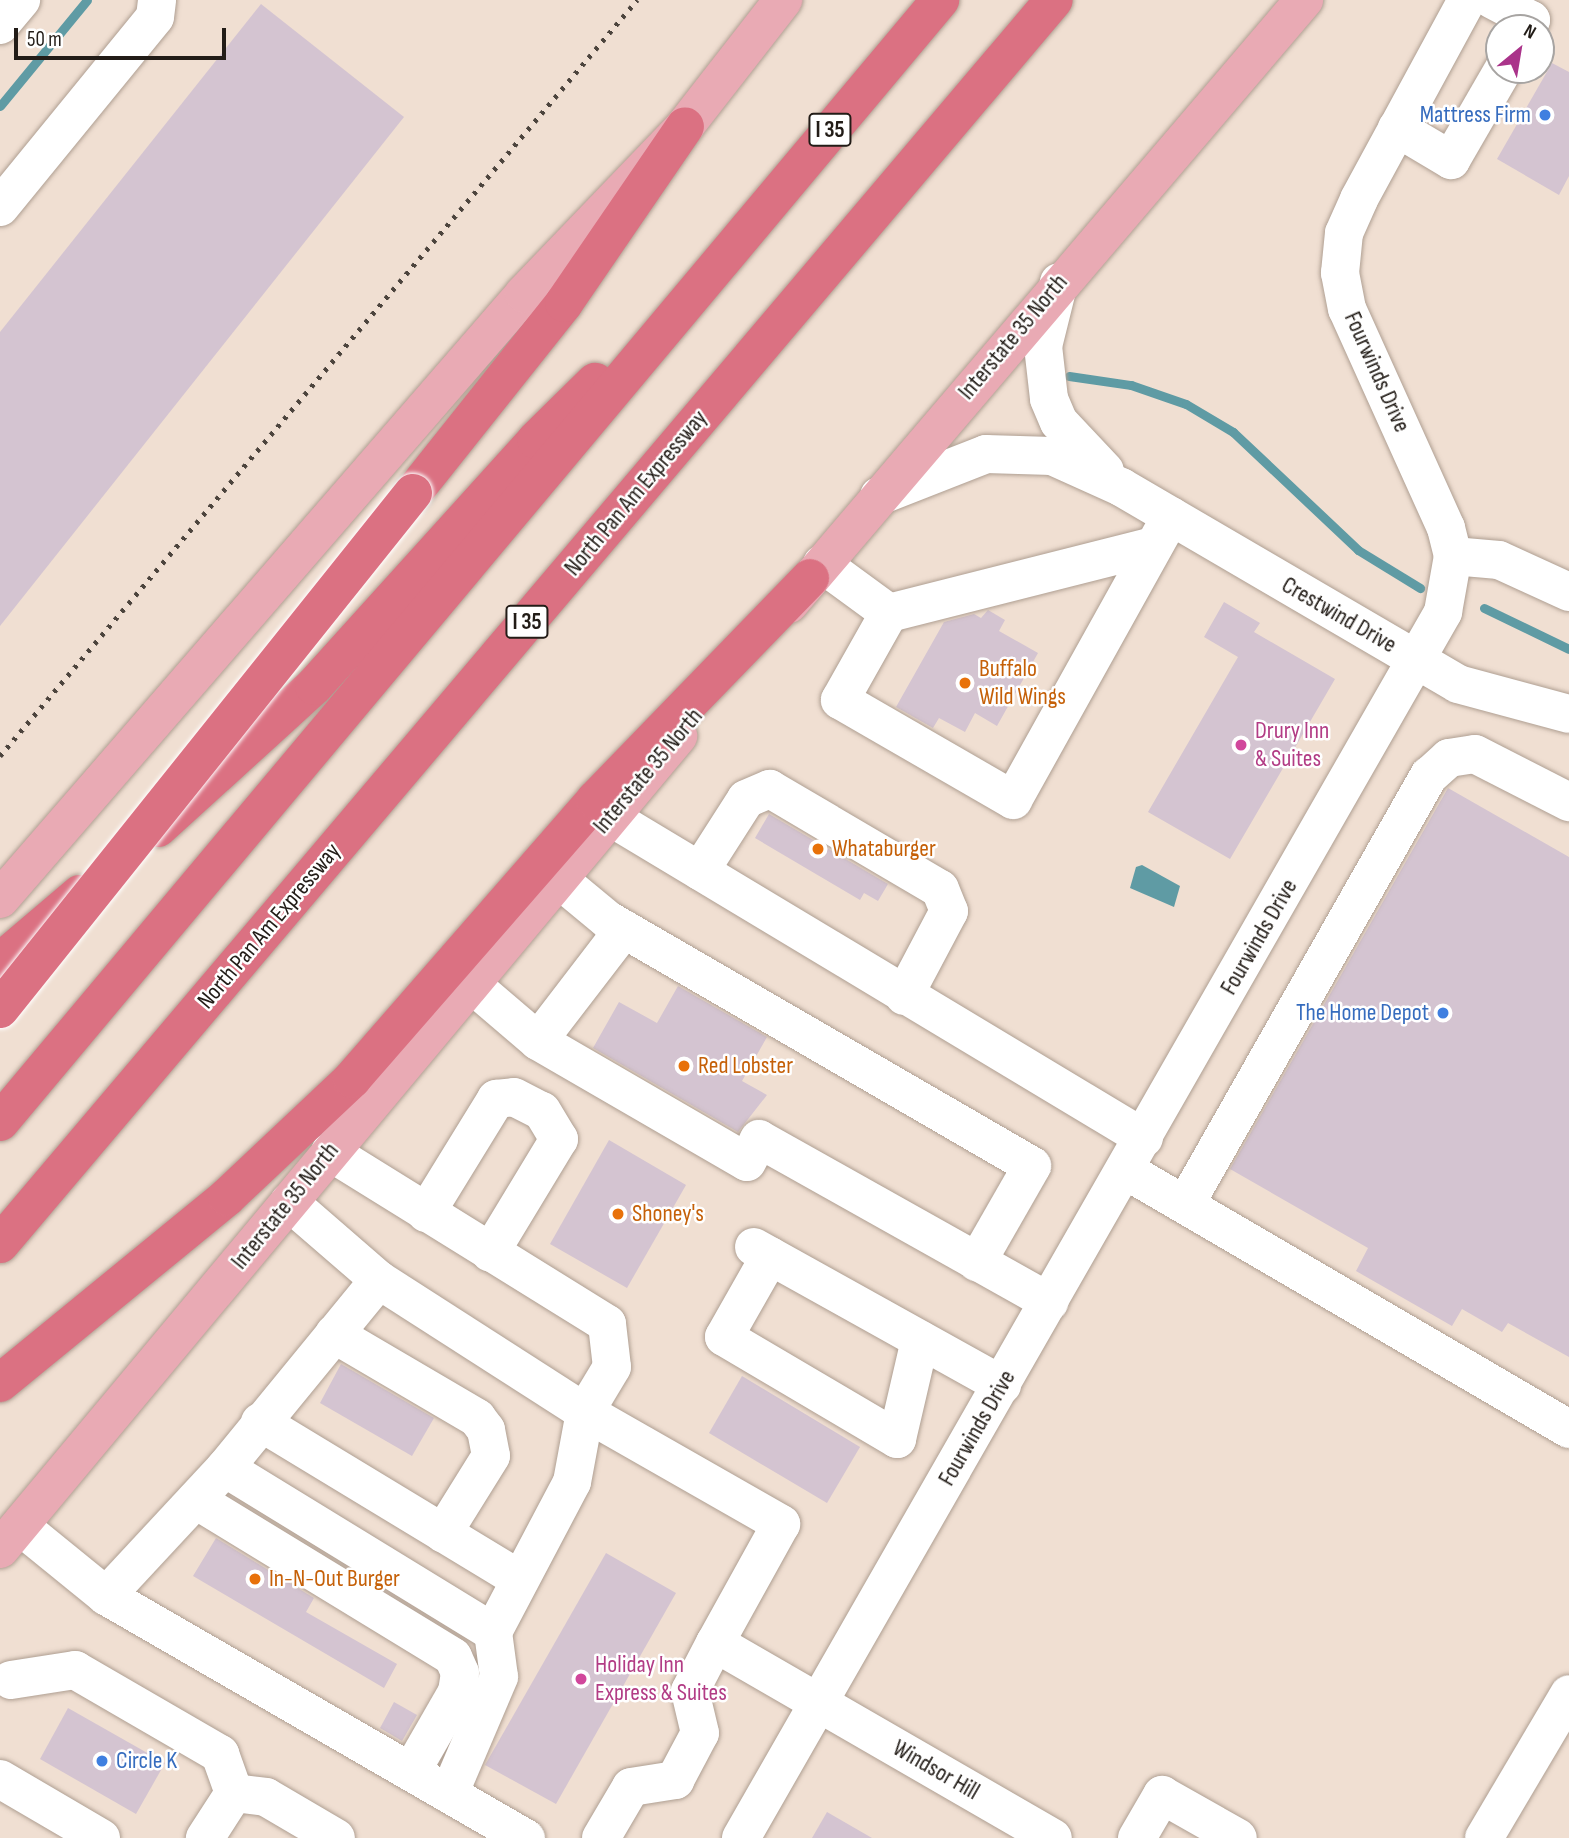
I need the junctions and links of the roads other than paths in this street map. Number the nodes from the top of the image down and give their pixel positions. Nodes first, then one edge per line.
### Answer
1 (21, 0) edge
2 (157, 0) edge
3 (783, 0) edge
4 (940, 0) edge
5 (1054, 0) edge
6 (1304, 0) edge
7 (1467, 0) edge
8 (1493, 0) edge
9 (1520, 14) edge
10 (0, 24) edge
11 (1495, 84) edge
12 (685, 126) junction
13 (1397, 128) junction
14 (0, 207) edge
15 (720, 260) junction
16 (1059, 282) junction
17 (1121, 487) junction
18 (879, 496) junction
19 (1163, 531) junction
20 (1453, 556) junction
21 (816, 571) junction
22 (1569, 592) edge
23 (889, 613) junction
24 (1418, 661) junction
25 (1569, 714) edge
26 (1569, 802) edge
27 (610, 817) junction
28 (700, 871) junction
29 (556, 877) junction
30 (0, 899) edge
31 (624, 929) junction
32 (0, 962) edge
33 (470, 983) junction
34 (914, 1002) junction
35 (0, 1009) edge
36 (538, 1041) junction
37 (0, 1122) edge
38 (330, 1152) junction
39 (1134, 1154) junction
40 (289, 1202) junction
41 (1185, 1205) junction
42 (426, 1213) junction
43 (0, 1244) edge
44 (490, 1253) junction
45 (978, 1262) junction
46 (379, 1280) junction
47 (1049, 1302) junction
48 (334, 1334) junction
49 (920, 1340) junction
50 (0, 1383) edge
51 (1002, 1385) junction
52 (585, 1412) junction
53 (260, 1422) junction
54 (1569, 1429) edge
55 (225, 1468) junction
56 (197, 1500) junction
57 (443, 1533) junction
58 (10, 1537) edge
59 (518, 1578) junction
60 (106, 1597) junction
61 (493, 1632) junction
62 (715, 1643) junction
63 (4, 1683) edge
64 (1569, 1694) edge
65 (819, 1703) junction
66 (411, 1772) junction
67 (0, 1779) edge
68 (234, 1793) junction
69 (449, 1794) junction
70 (327, 1836) edge
71 (101, 1838) edge
72 (205, 1838) edge
73 (526, 1838) edge
74 (601, 1838) edge
75 (741, 1838) edge
76 (1053, 1838) edge
77 (1137, 1838) edge
78 (1238, 1838) edge
79 (1484, 1838) edge

1 - 10 street
2 - 14 street
3 - 12 main road
4 - 15 highway, I 35
5 - 43 highway, North Pan Am Expressway / I 35
6 - 16 main road, Interstate 35 North
7 - 13 street, Fourwinds Drive
8 - 9 street
11 - 13 street
12 - 30 main road
12 - 35 highway, bridge
13 - 20 street, Fourwinds Drive
15 - 32 highway
15 - 37 highway, I 35
16 - 17 street, Crestwind Drive
16 - 18 main road, Interstate 35 North
17 - 18 street, Crestwind Drive
17 - 19 street, Crestwind Drive
18 - 21 main road, Interstate 35 North
19 - 23 street
19 - 23 street
19 - 24 street, Crestwind Drive
20 - 22 street
20 - 24 street, Fourwinds Drive
21 - 23 street
21 - 27 main road, Interstate 35 North
21 - 50 highway
24 - 25 street, Crestwind Drive
24 - 39 street, Fourwinds Drive
26 - 41 street
27 - 28 street
27 - 29 main road, Interstate 35 North
28 - 34 street
28 - 34 street
29 - 31 street
29 - 33 main road, Interstate 35 North
31 - 36 street
31 - 45 street
33 - 36 street
33 - 38 main road, Interstate 35 North
34 - 39 street
36 - 45 street
38 - 40 main road, Interstate 35 North
38 - 42 street
39 - 41 street
39 - 47 street, Fourwinds Drive
40 - 46 street
40 - 58 main road, Interstate 35 North
41 - 54 street
42 - 44 street
42 - 44 street
44 - 52 street
45 - 47 street
46 - 48 street
46 - 52 street
47 - 51 street, Fourwinds Drive
48 - 53 street
48 - 57 street
49 - 49 street
49 - 51 street
51 - 65 street, Fourwinds Drive
52 - 59 street
52 - 62 street
53 - 55 street
53 - 57 street
55 - 56 street
55 - 61 street
56 - 60 street
56 - 66 street
57 - 59 street
58 - 60 street
59 - 61 street
60 - 66 street
61 - 69 street
62 - 65 street, Windsor Hill
62 - 74 street
63 - 68 street
64 - 79 street
65 - 75 street, Fourwinds Drive
65 - 76 street, Windsor Hill
66 - 69 street
67 - 71 street
68 - 70 street
68 - 72 street
69 - 73 street
77 - 78 street

